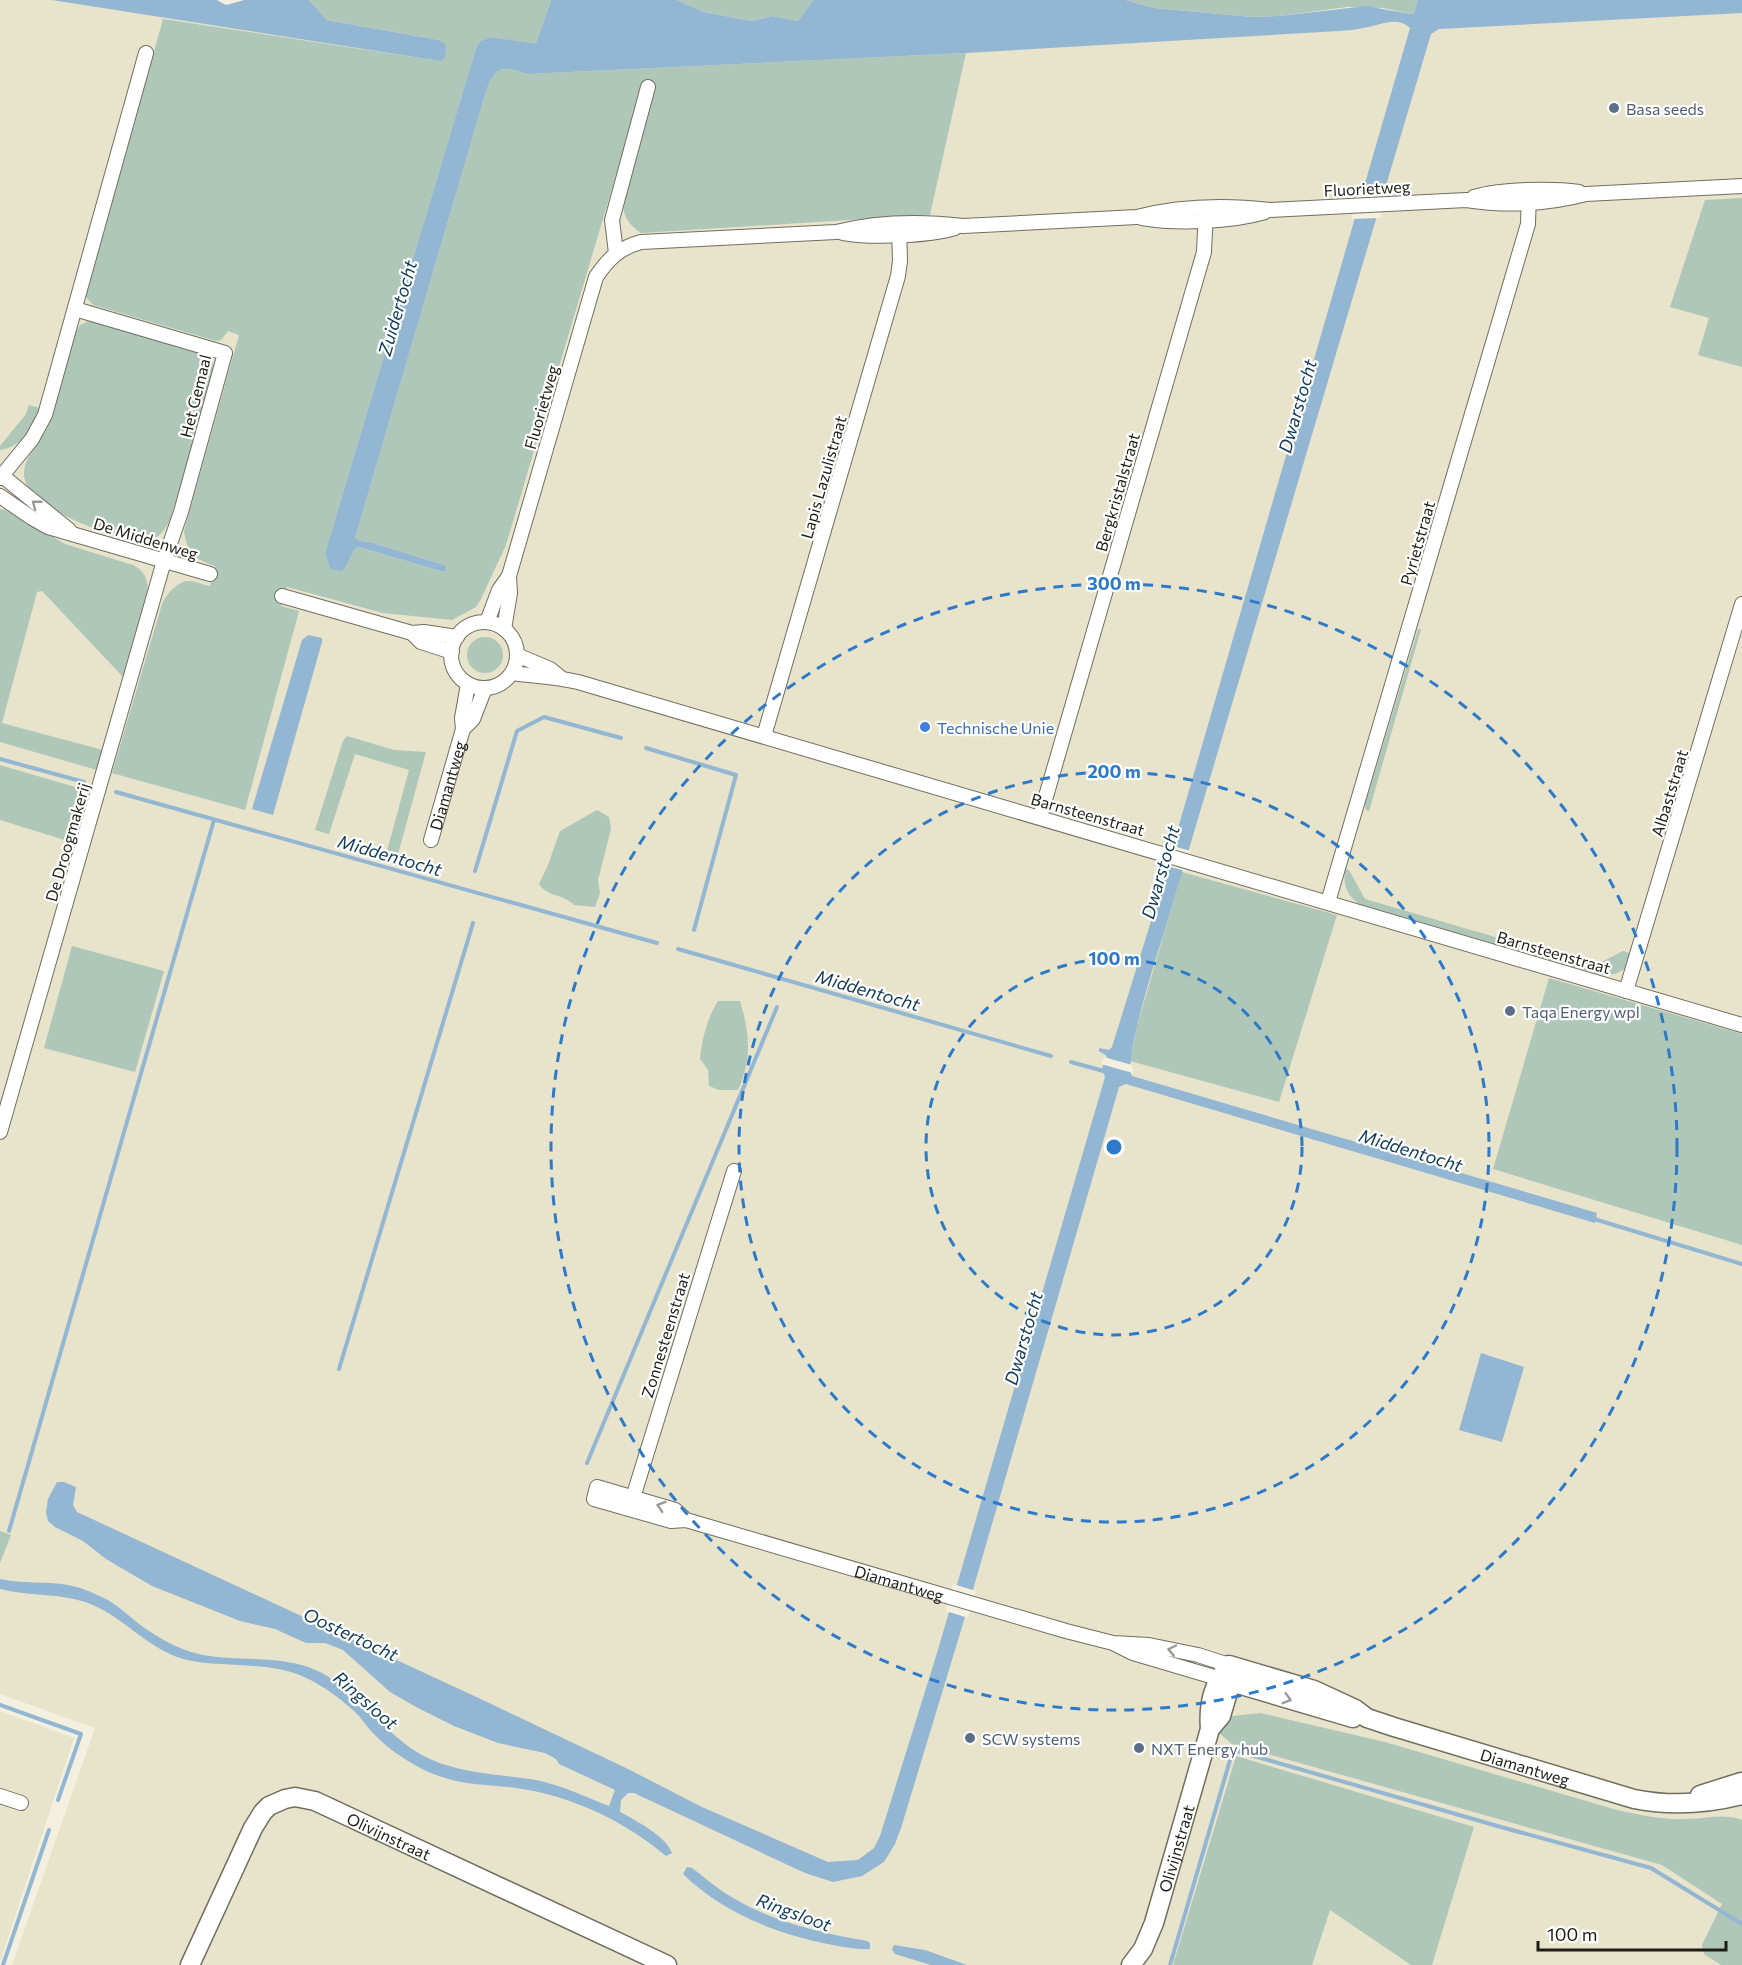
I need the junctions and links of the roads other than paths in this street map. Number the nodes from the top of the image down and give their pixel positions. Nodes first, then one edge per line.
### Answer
1 (146, 53) dead end
2 (648, 87) dead end
3 (1742, 186) edge
4 (1529, 196) junction
5 (1206, 214) junction
6 (899, 229) junction
7 (616, 253) junction
8 (75, 309) junction
9 (1, 476) edge
10 (0, 496) edge
11 (73, 533) junction
12 (164, 561) junction
13 (210, 574) dead end
14 (509, 576) junction
15 (282, 596) dead end
16 (1742, 604) edge
17 (487, 622) junction
18 (504, 629) junction
19 (412, 633) junction
20 (457, 637) junction
21 (452, 652) junction
22 (517, 656) junction
23 (512, 673) junction
24 (561, 678) junction
25 (468, 684) junction
26 (485, 688) junction
27 (463, 729) junction
28 (764, 736) junction
29 (1040, 818) junction
30 (431, 840) dead end
31 (1328, 902) junction
32 (1626, 991) junction
33 (1742, 1025) edge
34 (0, 1132) edge
35 (734, 1171) dead end
36 (631, 1503) joint
37 (1226, 1675) junction
38 (1742, 1784) edge
39 (0, 1796) edge
40 (21, 1803) dead end
41 (190, 1965) edge
42 (667, 1965) edge
43 (1131, 1965) edge

1 - 8 street
2 - 7 street
3 - 4 street, Fluorietweg
4 - 5 street, Fluorietweg
4 - 31 street, Pyrietstraat
5 - 6 street, Fluorietweg
5 - 29 street, Bergkristalstraat
6 - 7 street, Fluorietweg
6 - 28 street, Lapis Lazulistraat
7 - 14 street, Fluorietweg
8 - 9 street
8 - 12 street, Het Gemaal
11 -> 9 street, De Middenweg
10 - 11 street, De Middenweg
11 - 12 street, De Middenweg
12 - 13 street, De Middenweg
12 - 34 street, De Droogmakerij
14 - 17 street, Fluorietweg
14 - 18 street, Fluorietweg
15 - 19 street
16 - 32 street, Albaststraat
17 - 18 street
17 - 20 street
18 - 22 street
19 - 20 street
19 - 21 street
20 - 21 street
21 - 25 street
22 - 23 street
22 - 24 street, Barnsteenstraat
23 - 24 street, Barnsteenstraat
23 - 26 street
24 - 28 street, Barnsteenstraat
25 - 26 street
25 - 27 street, Diamantweg
26 - 27 street, Diamantweg
27 - 30 street, Diamantweg
28 - 29 street, Barnsteenstraat
29 - 31 street, Barnsteenstraat
31 - 32 street, Barnsteenstraat
32 - 33 street, Barnsteenstraat
35 - 36 street, Zonnesteenstraat
37 -> 36 street, Diamantweg
37 - 38 street, Diamantweg
37 - 43 street, Olivijnstraat
39 - 40 street
41 - 42 street, Olivijnstraat

